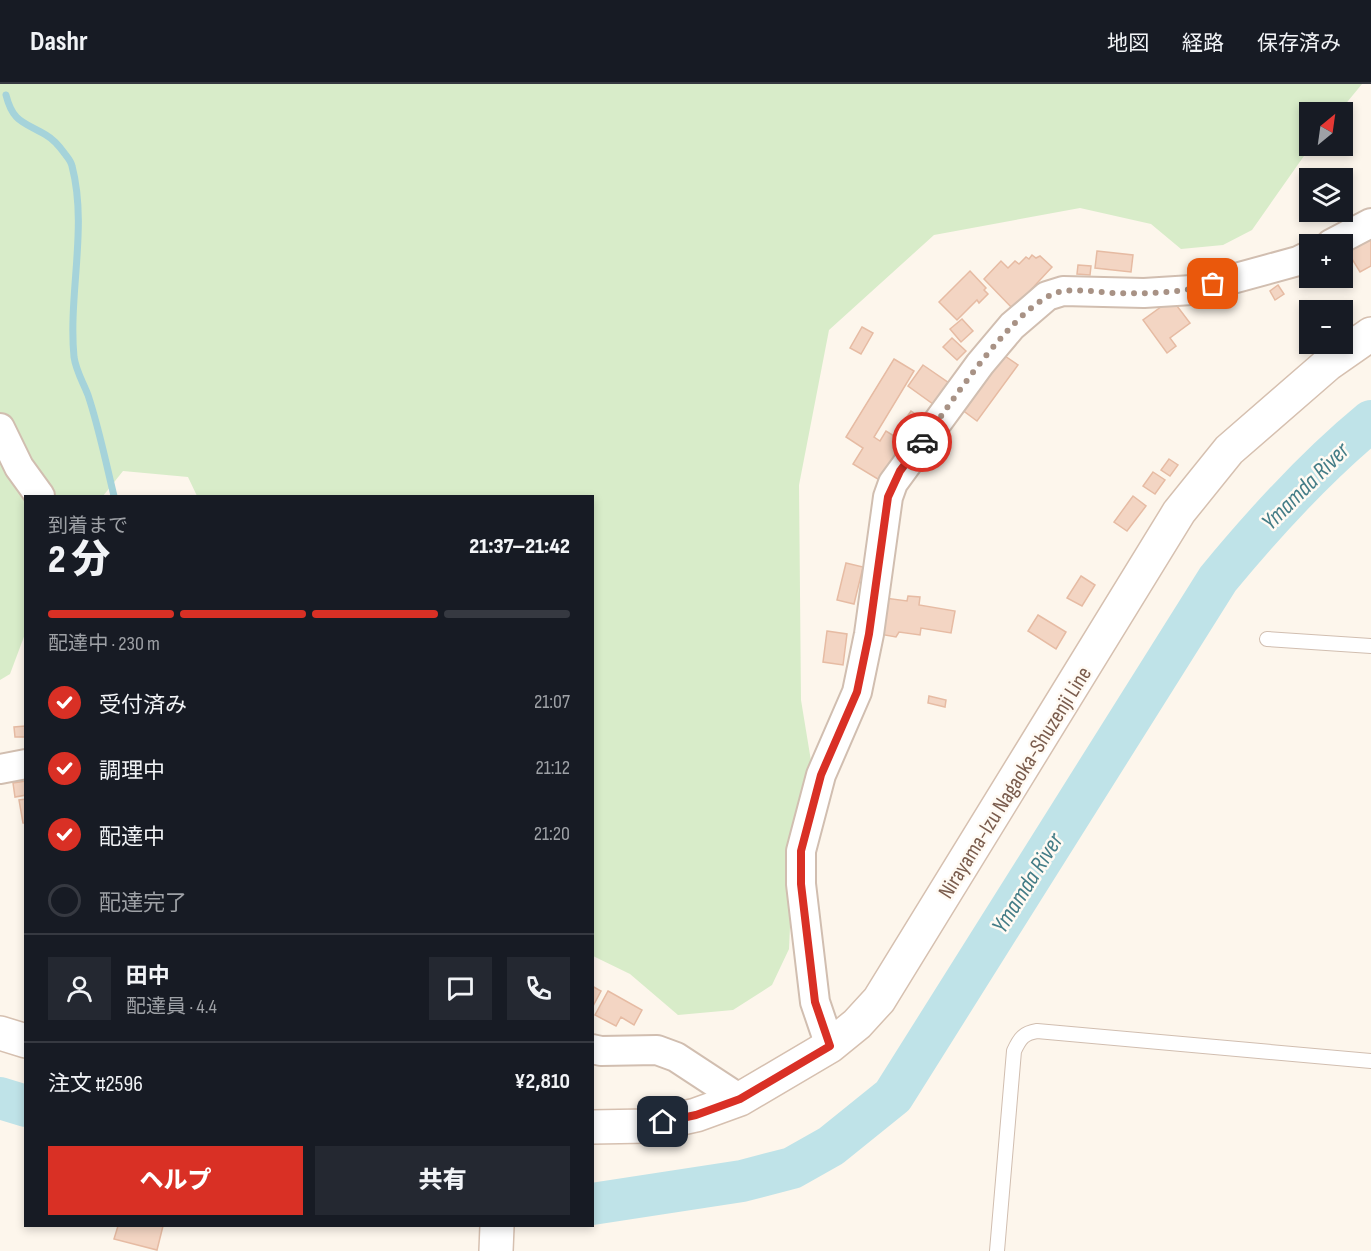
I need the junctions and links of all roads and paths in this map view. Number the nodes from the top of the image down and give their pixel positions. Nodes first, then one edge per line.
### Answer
1 (1371, 223) edge
2 (1350, 234) edge
3 (1299, 260) edge
4 (1371, 334) edge
5 (0, 428) edge
6 (39, 495) edge
7 (1268, 639) dead end
8 (1371, 646) edge
9 (24, 764) edge
10 (0, 769) edge
11 (0, 1033) edge
12 (24, 1040) edge
13 (830, 1046) junction
14 (594, 1050) edge
15 (1371, 1061) edge
16 (740, 1099) junction
17 (594, 1127) edge
18 (997, 1251) edge

1 - 2 street
3 - 13 street
4 - 13 main road, Nirayama-Izu Nagaoka-Shuzenji Line
5 - 6 street
7 - 8 lane
9 - 10 street
11 - 12 main road
13 - 16 main road, Nirayama-Izu Nagaoka-Shuzenji Line
14 - 16 street
15 - 18 lane
16 - 17 main road, Nirayama-Izu Nagaoka-Shuzenji Line

